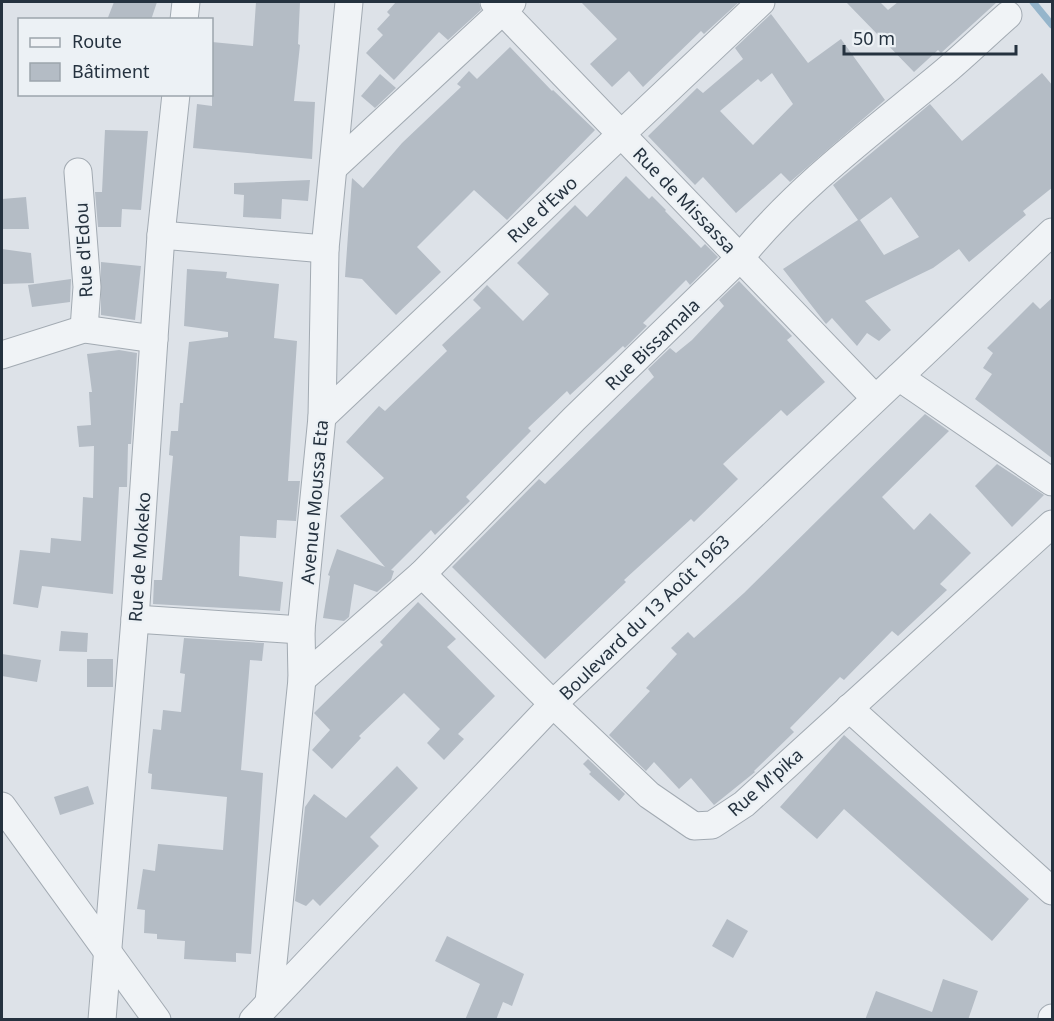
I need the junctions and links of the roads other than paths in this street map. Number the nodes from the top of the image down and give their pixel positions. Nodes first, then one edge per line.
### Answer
1 (186, 2) edge
2 (349, 2) edge
3 (761, 2) edge
4 (503, 4) edge
5 (1008, 15) dead end
6 (184, 18) edge
7 (176, 96) edge
8 (621, 134) junction
9 (334, 167) junction
10 (78, 172) dead end
11 (1053, 232) edge
12 (161, 235) junction
13 (325, 249) junction
14 (740, 258) junction
15 (84, 329) junction
16 (154, 339) junction
17 (2, 355) edge
18 (899, 376) junction
19 (875, 398) junction
20 (322, 417) junction
21 (1053, 482) edge
22 (1053, 524) edge
23 (422, 574) junction
24 (135, 619) junction
25 (301, 630) junction
26 (302, 679) junction
27 (553, 704) junction
28 (849, 708) junction
29 (2, 806) edge
30 (1053, 891) edge
31 (108, 950) junction
32 (261, 1011) edge
33 (102, 1020) edge
34 (157, 1020) edge

1 - 6 street
2 - 9 street, Avenue Moussa Eta
3 - 8 street, Rue d'Ewo
4 - 8 street, Rue de Missassa
4 - 9 street
5 - 14 street, Rue Bissamala
7 - 12 street, Rue de Mokeko
8 - 14 street, Rue de Missassa
8 - 20 street, Rue d'Ewo
9 - 13 street, Avenue Moussa Eta
10 - 15 street, Rue d'Edou
11 - 18 street, Boulevard du 13 Août 1963
12 - 13 street
12 - 16 street, Rue de Mokeko
13 - 20 street, Avenue Moussa Eta
14 - 19 street, Rue de Missassa
14 - 23 street, Rue Bissamala
15 - 16 street
15 - 17 street
16 - 24 street, Rue de Mokeko
18 - 19 street, Boulevard du 13 Août 1963
18 - 21 street
19 - 27 street, Boulevard du 13 Août 1963
20 - 25 street, Avenue Moussa Eta
22 - 28 street, Rue M'pika
23 - 26 street, Rue Bissamala
23 - 27 street, Rue M'pika
24 - 25 street
24 - 31 street, Rue de Mokeko
25 - 26 street, Avenue Moussa Eta
26 - 32 street, Avenue Moussa Eta
27 - 28 street, Rue M'pika
27 - 32 street, Boulevard du 13 Août 1963
28 - 30 street
29 - 31 street
31 - 33 street, Rue de Mokeko
31 - 34 street

